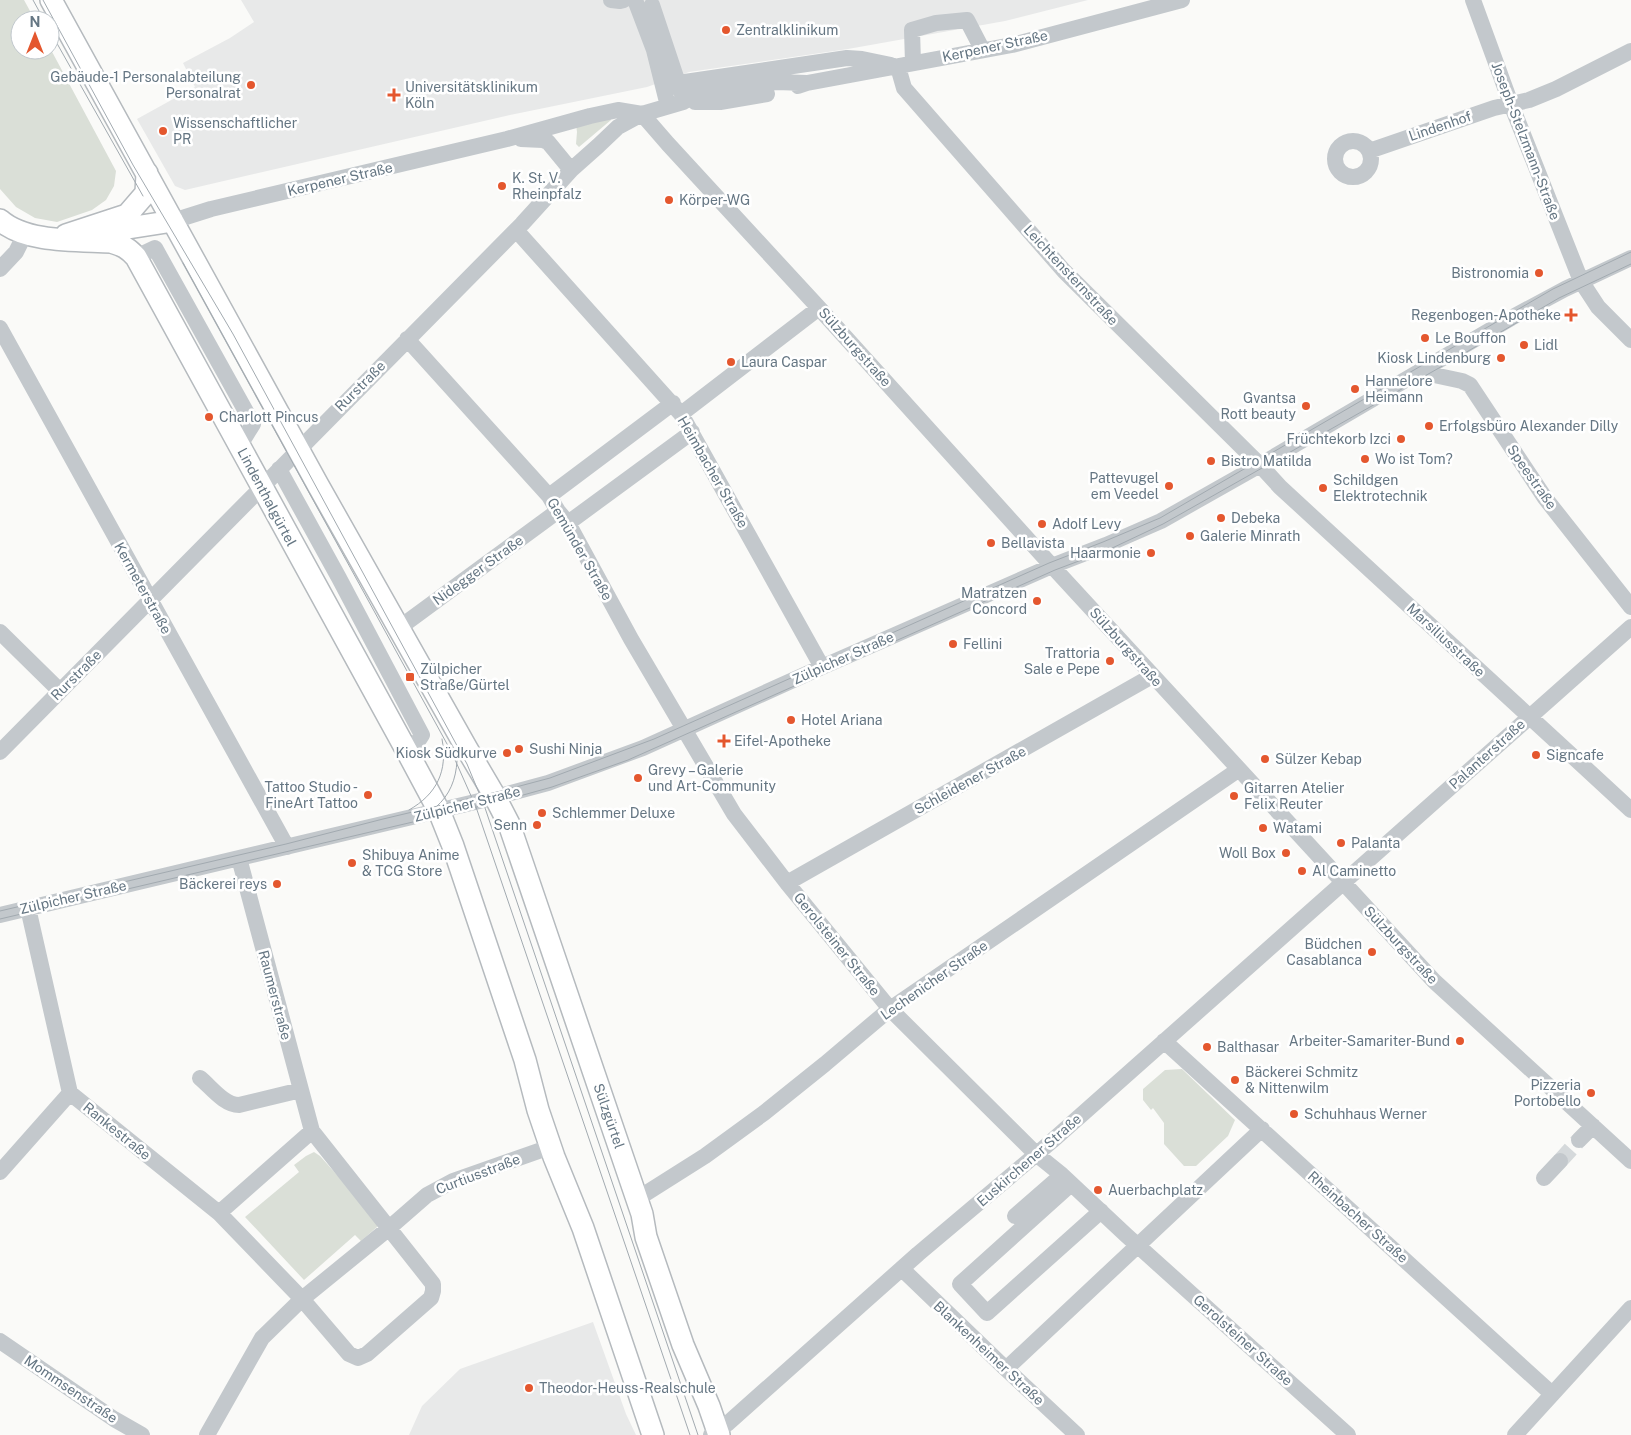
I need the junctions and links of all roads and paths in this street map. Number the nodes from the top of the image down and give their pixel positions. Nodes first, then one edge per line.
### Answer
1 (51, 0) edge
2 (611, 0) edge
3 (624, 0) edge
4 (636, 0) edge
5 (1182, 0) edge
6 (1473, 0) edge
7 (652, 5) dead end
8 (1139, 6) edge
9 (982, 49) junction
10 (1631, 51) edge
11 (905, 65) junction
12 (678, 84) junction
13 (676, 104) junction
14 (1511, 104) junction
15 (642, 114) junction
16 (507, 139) junction
17 (1369, 151) dead end
18 (572, 170) junction
19 (147, 173) junction
20 (0, 220) edge
21 (173, 221) junction
22 (516, 230) junction
23 (25, 234) junction
24 (56, 238) junction
25 (1631, 258) edge
26 (0, 268) edge
27 (1581, 281) junction
28 (819, 308) junction
29 (0, 328) edge
30 (406, 339) junction
31 (1631, 340) edge
32 (1420, 372) junction
33 (677, 409) junction
34 (692, 432) junction
35 (299, 450) junction
36 (1261, 467) junction
37 (279, 469) junction
38 (261, 487) junction
39 (550, 496) junction
40 (563, 517) junction
41 (305, 566) junction
42 (1052, 566) junction
43 (339, 578) junction
44 (150, 600) junction
45 (1631, 607) edge
46 (1631, 627) edge
47 (399, 628) junction
48 (0, 632) edge
49 (822, 667) junction
50 (1152, 676) junction
51 (60, 691) junction
52 (1529, 717) junction
53 (686, 731) junction
54 (0, 752) edge
55 (409, 756) junction
56 (1238, 770) junction
57 (496, 797) junction
58 (1631, 810) edge
59 (439, 811) junction
60 (286, 847) junction
61 (239, 858) junction
62 (1344, 882) junction
63 (787, 883) junction
64 (28, 908) junction
65 (0, 915) edge
66 (890, 1009) junction
67 (1164, 1041) junction
68 (200, 1078) dead end
69 (301, 1090) junction
70 (70, 1093) junction
71 (1593, 1126) junction
72 (1262, 1129) junction
73 (312, 1131) junction
74 (1579, 1140) tunnel mouth
75 (550, 1147) junction
76 (1036, 1154) junction
77 (1560, 1161) tunnel mouth
78 (1631, 1161) edge
79 (0, 1172) edge
80 (1544, 1178) dead end
81 (1067, 1179) junction
82 (637, 1199) junction
83 (1101, 1212) junction
84 (218, 1213) junction
85 (1015, 1216) dead end
86 (388, 1229) junction
87 (1138, 1246) junction
88 (902, 1269) junction
89 (302, 1299) junction
90 (1631, 1308) edge
91 (0, 1341) edge
92 (1006, 1370) junction
93 (1552, 1394) junction
94 (716, 1434) edge
95 (142, 1435) edge
96 (207, 1435) edge
97 (653, 1435) edge
98 (1077, 1435) edge
99 (1348, 1435) edge
100 (1515, 1435) edge

1 - 19 main road
2 - 3 street
4 - 13 street
5 - 8 street, Kerpener Straße
6 - 14 street, Joseph-Stelzmann-Straße
7 - 12 street
8 - 9 street, Kerpener Straße
9 - 11 street, Kerpener Straße
9 - 11 street, Leichtensternstraße
10 - 14 street, Lindenhof
11 - 12 street
11 - 13 street, Kerpener Straße
11 - 36 street, Leichtensternstraße
12 - 13 street
13 - 15 street, Kerpener Straße
14 - 17 street, Lindenhof
14 - 27 street, Joseph-Stelzmann-Straße
15 - 16 street, Kerpener Straße
15 - 18 street, Rurstraße
15 - 28 street, Sülzburgstraße
16 - 18 street, Kerpener Straße
16 - 21 street, Kerpener Straße
18 - 22 street, Rurstraße
19 - 21 main road
19 - 24 main road, Lindenthalgürtel
20 - 23 main road, Lindenthalgürtel
21 - 24 main road, Lindenthalgürtel
21 - 35 main road
22 - 30 street, Rurstraße
22 - 33 street, Heimbacher Straße
23 - 24 main road, Lindenthalgürtel
23 - 26 street
24 - 38 main road, Lindenthalgürtel
25 - 27 street, Zülpicher Straße
27 - 31 street, Joseph-Stelzmann-Straße
27 - 32 street, Zülpicher Straße
28 - 33 street
28 - 42 street, Sülzburgstraße
29 - 44 street, Kermeterstraße
30 - 35 street, Rurstraße
30 - 39 street, Gemünder Straße
32 - 36 street, Zülpicher Straße
32 - 45 street, Speestraße
33 - 34 street, Heimbacher Straße
33 - 39 street
34 - 40 street, Nidegger Straße
34 - 49 street, Heimbacher Straße
35 - 37 street, Rurstraße
35 - 47 main road
36 - 42 street, Zülpicher Straße
36 - 52 street, Marsiliusstraße
37 - 38 street, Rurstraße
37 - 43 street
38 - 41 main road, Lindenthalgürtel
38 - 44 street, Rurstraße
39 - 40 street, Gemünder Straße
40 - 47 street, Nidegger Straße
40 - 53 street, Gemünder Straße
41 - 43 street
41 - 55 main road, Lindenthalgürtel
42 - 49 street, Zülpicher Straße
42 - 50 street, Sülzburgstraße
43 - 55 street
44 - 51 street, Rurstraße
44 - 60 street, Kermeterstraße
46 - 52 street, Palanterstraße
47 - 57 main road
48 - 51 street
49 - 53 street, Zülpicher Straße
50 - 56 street, Sülzburgstraße
50 - 63 street, Schleidener Straße
51 - 54 street, Rurstraße
52 - 58 street, Marsiliusstraße
52 - 62 street, Palanterstraße
53 - 57 street, Zülpicher Straße
53 - 63 street, Gerolsteiner Straße
55 - 59 main road, Lindenthalgürtel
56 - 62 street, Sülzburgstraße
56 - 66 street, Lechenicher Straße
57 - 59 street, Zülpicher Straße
57 - 82 main road, Sülzgürtel
59 - 60 street, Zülpicher Straße
59 - 75 main road
60 - 61 street, Zülpicher Straße
61 - 64 street, Zülpicher Straße
61 - 69 street, Raumerstraße
62 - 67 street, Euskirchener Straße
62 - 71 street, Sülzburgstraße
63 - 66 street, Gerolsteiner Straße
64 - 65 street, Zülpicher Straße
64 - 70 street, Rankestraße
66 - 76 street, Gerolsteiner Straße
66 - 82 street, Lechenicher Straße
67 - 72 street, Rheinbacher Straße
67 - 76 street, Euskirchener Straße
68 - 69 street
69 - 73 street, Raumerstraße
70 - 79 street
70 - 84 street, Rankestraße
71 - 74 street
71 - 78 street, Sülzburgstraße
72 - 87 street
72 - 93 street, Rheinbacher Straße
73 - 84 street
73 - 86 street, Raumerstraße
75 - 86 street, Curtiusstraße
75 - 97 main road
76 - 81 street, Gerolsteiner Straße
76 - 88 street, Euskirchener Straße
77 - 80 street
81 - 83 street, Gerolsteiner Straße
81 - 83 street
81 - 85 street
82 - 94 main road, Sülzgürtel
83 - 87 street, Gerolsteiner Straße
84 - 89 street, Rankestraße
86 - 89 street, Curtiusstraße
86 - 89 street
87 - 92 street
87 - 99 street, Gerolsteiner Straße
88 - 92 street, Blankenheimer Straße
88 - 94 street, Euskirchener Straße
89 - 96 street, Curtiusstraße
90 - 93 street
91 - 95 street, Mommsenstraße
92 - 98 street, Blankenheimer Straße
93 - 100 street

